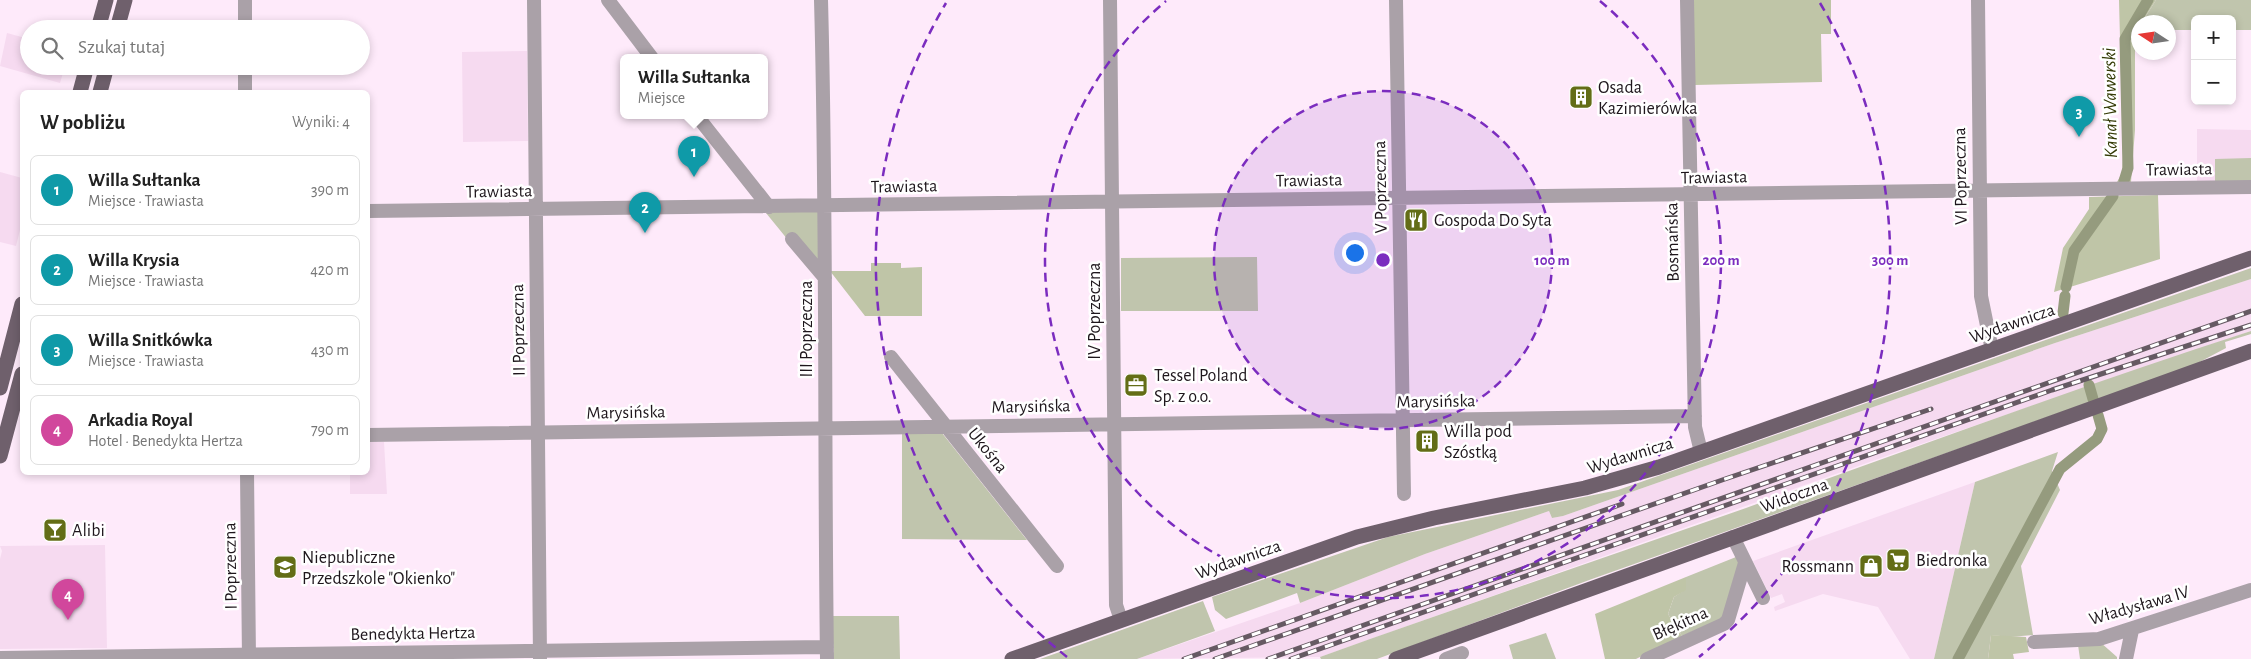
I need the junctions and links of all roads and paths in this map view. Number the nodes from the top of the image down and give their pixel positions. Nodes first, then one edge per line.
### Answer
1 (106, 0) edge
2 (125, 0) edge
3 (245, 0) edge
4 (534, 0) edge
5 (608, 0) edge
6 (821, 0) edge
7 (1110, 0) edge
8 (1396, 0) edge
9 (1687, 0) edge
10 (1978, 0) edge
11 (100, 20) edge
12 (119, 20) edge
13 (245, 20) edge
14 (649, 54) edge
15 (85, 75) edge
16 (105, 75) edge
17 (245, 75) edge
18 (81, 90) edge
19 (101, 90) edge
20 (245, 90) edge
21 (699, 119) edge
22 (2251, 187) edge
23 (1979, 190) junction
24 (1689, 196) junction
25 (1399, 198) junction
26 (1112, 202) junction
27 (824, 206) junction
28 (769, 207) junction
29 (536, 209) junction
30 (370, 212) edge
31 (792, 239) dead end
32 (2251, 258) edge
33 (825, 278) junction
34 (20, 310) edge
35 (1992, 350) junction
36 (2251, 351) edge
37 (891, 357) dead end
38 (2251, 357) edge
39 (2, 368) edge
40 (2206, 368) junction
41 (0, 388) edge
42 (20, 388) edge
43 (17, 410) edge
44 (1695, 416) junction
45 (1402, 420) junction
46 (1113, 423) junction
47 (945, 426) junction
48 (824, 427) junction
49 (538, 432) junction
50 (370, 435) edge
51 (1701, 452) junction
52 (0, 456) edge
53 (247, 475) edge
54 (1404, 494) dead end
55 (1733, 537) junction
56 (1745, 563) junction
57 (1057, 566) dead end
58 (2251, 590) edge
59 (1763, 598) dead end
60 (1121, 620) junction
61 (2132, 630) junction
62 (2034, 642) dead end
63 (827, 653) edge
64 (1462, 653) dead end
65 (540, 655) edge
66 (249, 657) edge
67 (0, 658) edge
68 (1012, 659) edge
69 (1396, 659) edge
70 (1446, 659) edge
71 (1647, 659) edge
72 (2126, 659) edge

1 - 11 main road
2 - 12 main road
3 - 13 street
4 - 29 street, II Poprzeczna
5 - 14 street
6 - 27 street, III Poprzeczna
7 - 26 street, IV Poprzeczna
8 - 25 street, V Poprzeczna
9 - 24 street, Bosmańska
10 - 23 street, VI Poprzeczna
15 - 18 main road
16 - 19 main road
17 - 20 street
21 - 28 street
22 - 23 street, Trawiasta
23 - 24 street, Trawiasta
23 - 35 street, VI Poprzeczna
24 - 25 street, Trawiasta
24 - 44 street, Bosmańska
25 - 26 street, Trawiasta
25 - 45 street, V Poprzeczna
26 - 27 street, Trawiasta
26 - 46 street, IV Poprzeczna
27 - 28 street, Trawiasta
27 - 33 street, III Poprzeczna
28 - 29 street, Trawiasta
29 - 30 street, Trawiasta
29 - 49 street, II Poprzeczna
31 - 33 street
32 - 35 main road, Wydawnicza
33 - 48 street, III Poprzeczna
34 - 39 main road
35 - 51 main road, Wydawnicza
36 - 40 main road, Widoczna
37 - 47 street, Ukośna
38 - 40 main road, Widoczna
39 - 41 main road
40 - 55 main road, Widoczna
42 - 43 main road
43 - 52 main road
44 - 45 street, Marysińska
44 - 51 street, Bosmańska
45 - 46 street, Marysińska
45 - 54 street, V Poprzeczna
46 - 47 street, Marysińska
46 - 60 street, IV Poprzeczna
47 - 48 street, Marysińska
47 - 57 street, Ukośna
48 - 49 street, Marysińska
48 - 63 street, III Poprzeczna
49 - 50 street, Marysińska
49 - 65 street, II Poprzeczna
51 - 60 main road, Wydawnicza
53 - 66 street, I Poprzeczna
55 - 56 street
55 - 69 main road, Widoczna
56 - 59 street
56 - 71 street, Błękitna
58 - 61 street, Władysława IV
60 - 68 main road, Wydawnicza
61 - 62 street, Władysława IV
61 - 72 street
63 - 65 street, Benedykta Hertza
64 - 70 street
65 - 66 street, Benedykta Hertza
66 - 67 street, Benedykta Hertza

